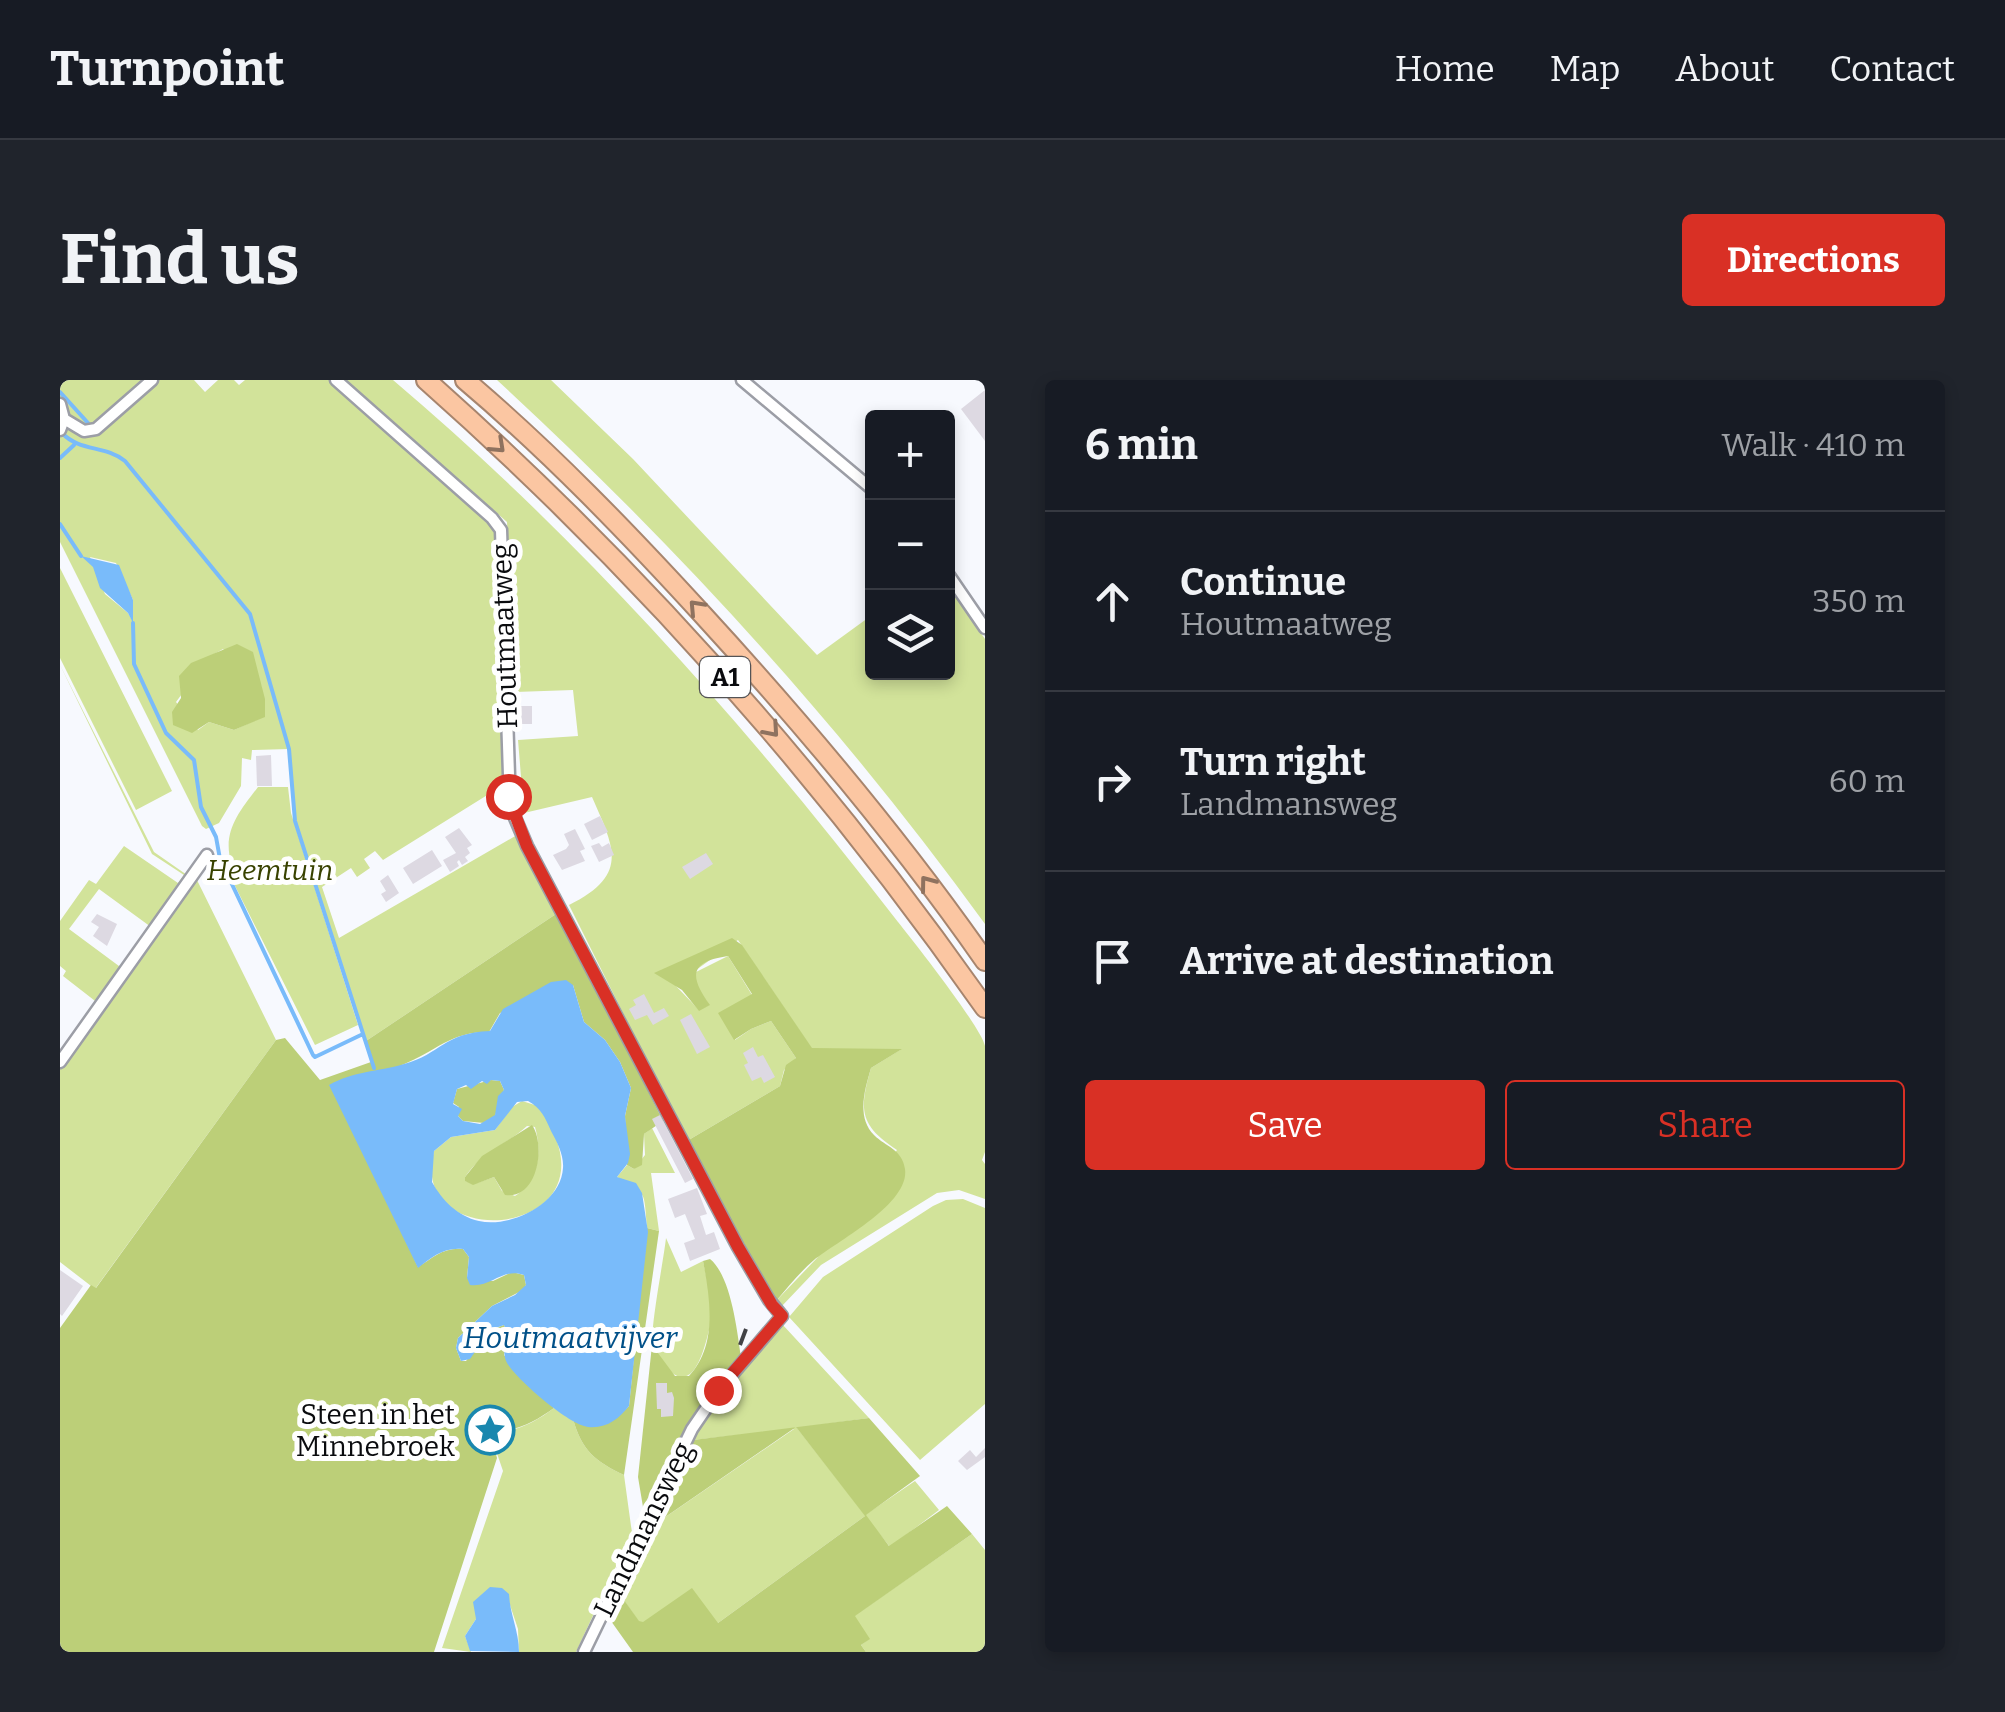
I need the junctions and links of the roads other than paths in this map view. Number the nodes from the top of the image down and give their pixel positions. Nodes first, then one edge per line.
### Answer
1 (152, 380) edge
2 (336, 380) edge
3 (426, 380) edge
4 (465, 380) edge
5 (742, 380) edge
6 (60, 404) edge
7 (62, 424) edge
8 (865, 483) edge
9 (955, 584) edge
10 (985, 628) edge
11 (207, 855) dead end
12 (985, 962) edge
13 (985, 1008) edge
14 (60, 1062) edge
15 (782, 1316) joint
16 (584, 1652) edge

1 - 7 street
2 - 15 street, Houtmaatweg
3 -> 13 highway, A1
12 -> 4 highway, A1
5 - 8 street
6 - 7 street
9 - 10 street
11 - 14 street
15 - 16 street, Landmansweg

